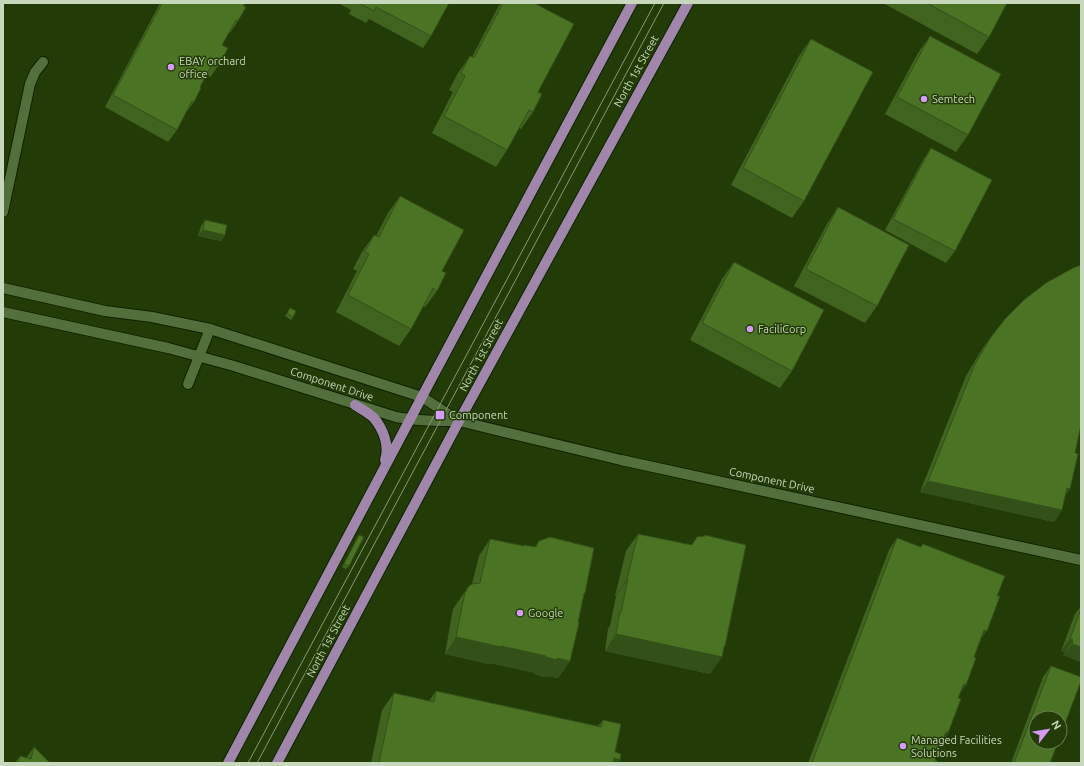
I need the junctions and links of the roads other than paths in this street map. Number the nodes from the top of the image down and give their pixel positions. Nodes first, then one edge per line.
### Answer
1 (632, 3) edge
2 (688, 3) edge
3 (43, 62) dead end
4 (3, 212) edge
5 (3, 288) edge
6 (3, 312) edge
7 (210, 329) junction
8 (199, 356) junction
9 (188, 384) dead end
10 (422, 397) junction
11 (356, 405) junction
12 (410, 420) junction
13 (459, 421) junction
14 (378, 481) junction
15 (1081, 560) edge
16 (228, 763) edge
17 (276, 763) edge

1 - 10 main road
2 - 13 main road, North 1st Street
3 - 4 main road
5 - 7 main road, Component Drive
6 - 8 main road, Component Drive
7 - 8 main road
7 - 10 main road, Component Drive
8 - 9 main road
8 - 11 main road, Component Drive
10 - 12 main road
10 - 13 main road, Component Drive
11 - 12 main road, Component Drive
11 - 14 main road
12 - 13 main road, Component Drive
12 - 14 main road
13 - 15 main road, Component Drive
13 - 17 main road, North 1st Street
14 - 16 main road

